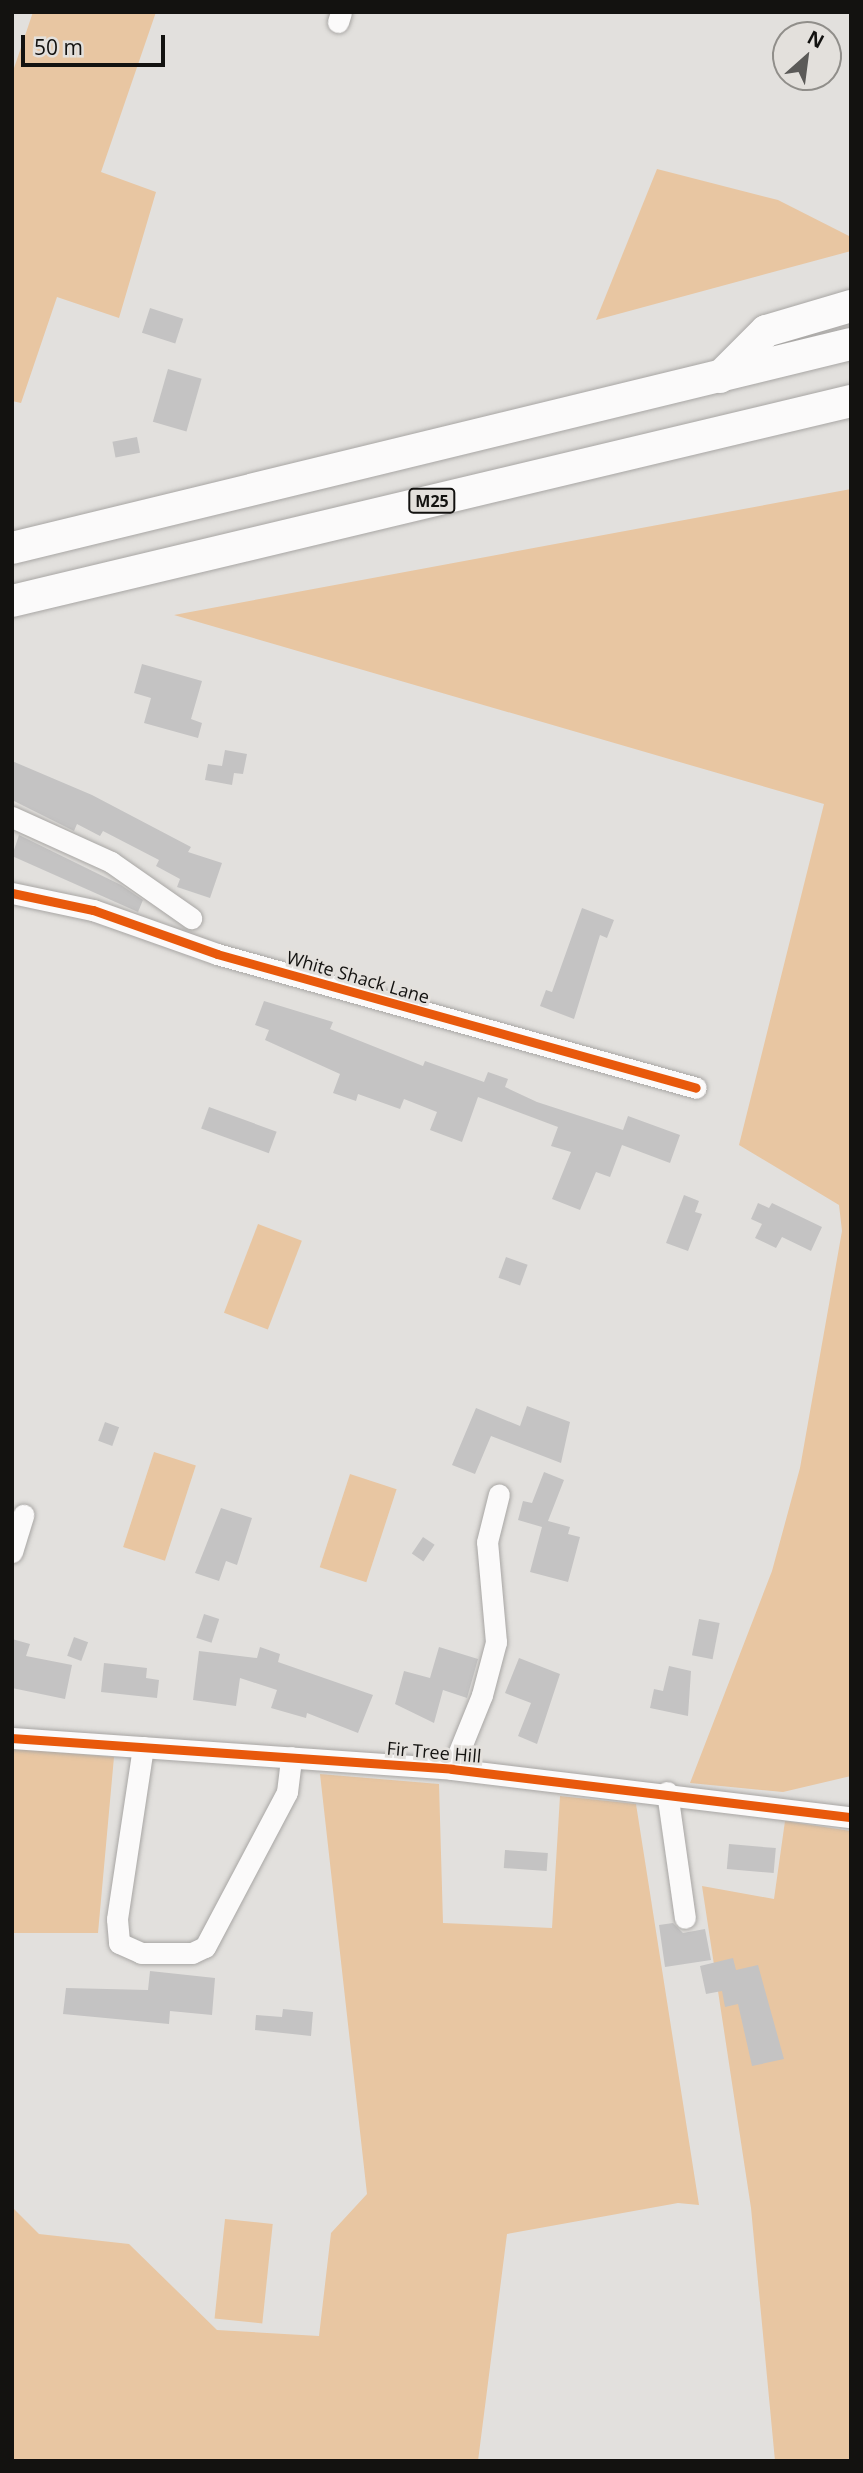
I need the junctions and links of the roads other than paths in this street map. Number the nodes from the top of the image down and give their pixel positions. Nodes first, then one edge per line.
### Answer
1 (851, 306) edge
2 (851, 344) edge
3 (720, 377) junction
4 (851, 401) edge
5 (12, 548) edge
6 (12, 601) edge
7 (12, 817) edge
8 (12, 893) edge
9 (191, 918) dead end
10 (696, 1088) dead end
11 (499, 1494) dead end
12 (23, 1514) dead end
13 (12, 1552) edge
14 (12, 1738) edge
15 (143, 1747) junction
16 (291, 1757) junction
17 (452, 1769) junction
18 (667, 1792) junction
19 (851, 1817) edge
20 (685, 1918) dead end

1 - 3 highway
2 - 3 highway
3 - 5 highway
4 - 6 highway, M25
7 - 9 street
8 - 10 street, White Shack Lane
11 - 17 street
12 - 13 street
14 - 15 street, Fir Tree Hill
15 - 16 street, Fir Tree Hill
15 - 16 street
16 - 17 street, Fir Tree Hill
17 - 18 street, Fir Tree Hill
18 - 19 street, Fir Tree Hill
18 - 20 street

